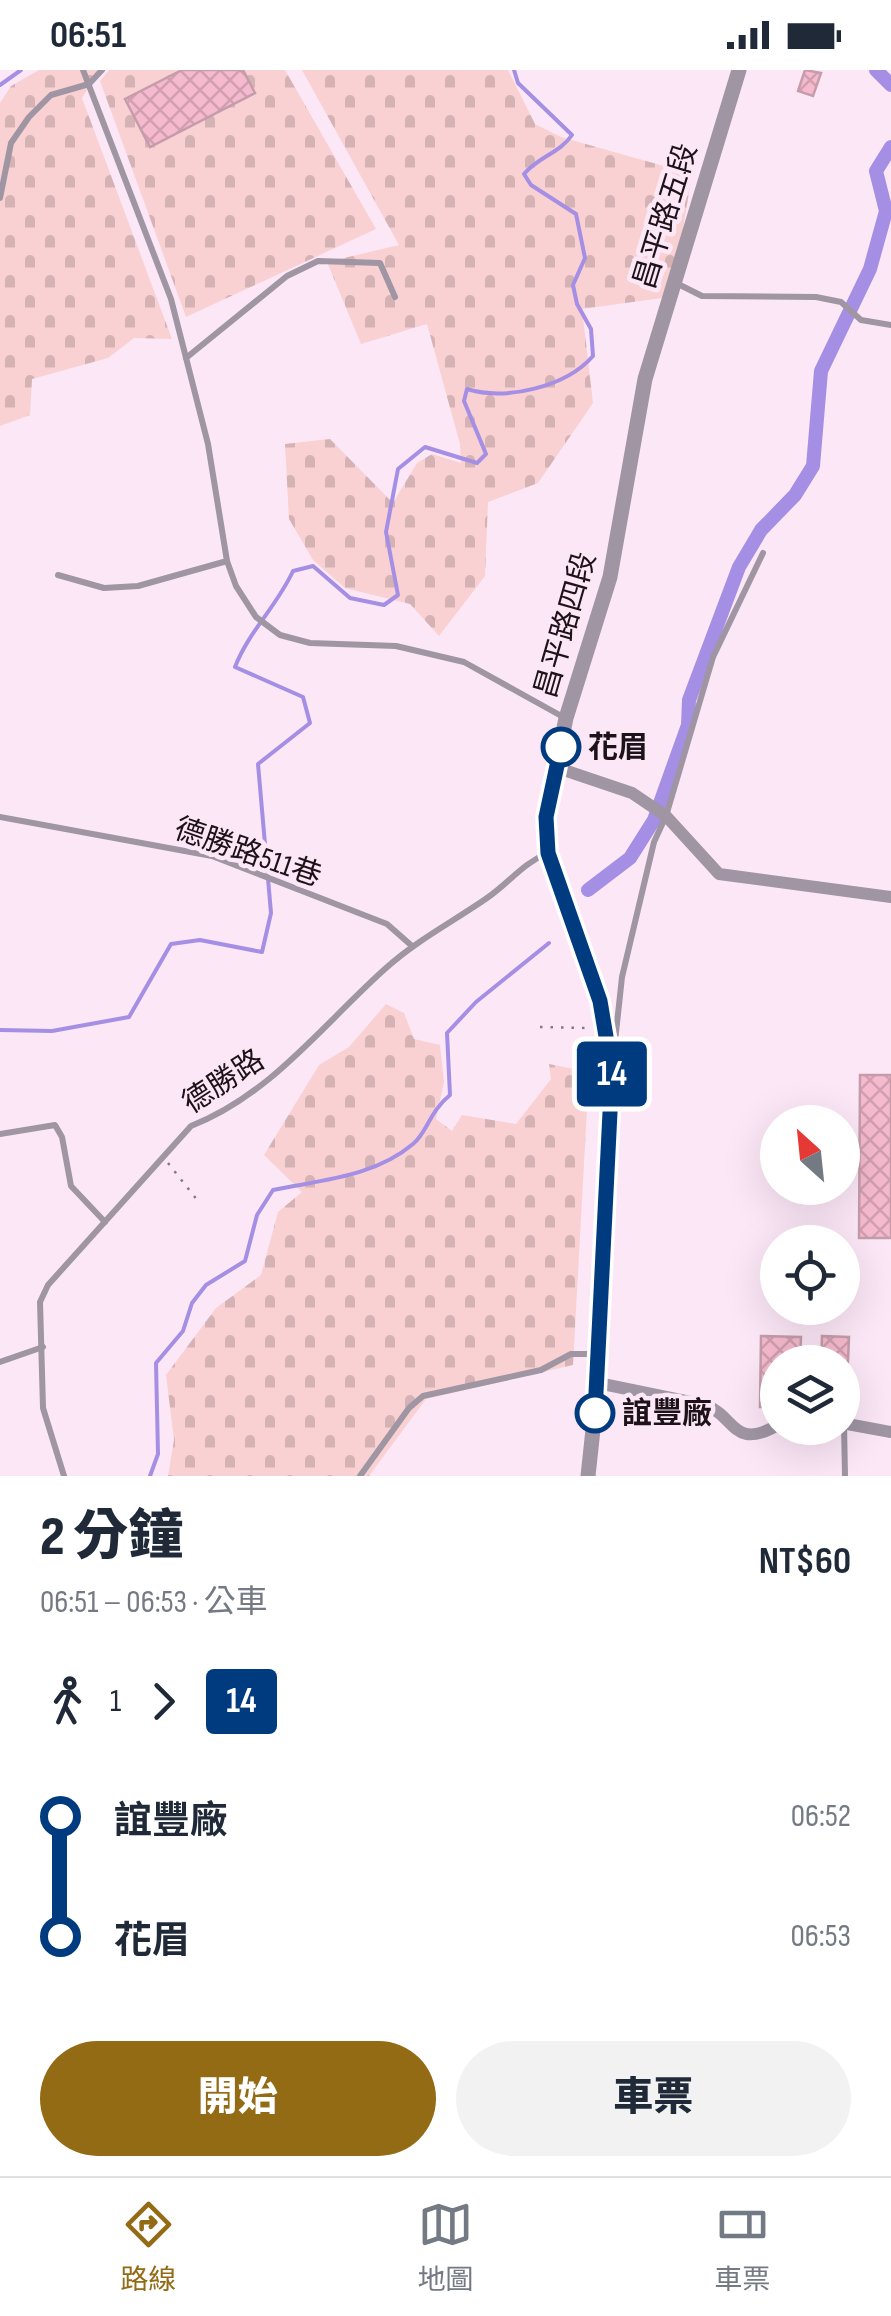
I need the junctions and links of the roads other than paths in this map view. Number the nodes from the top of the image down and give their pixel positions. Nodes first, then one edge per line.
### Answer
1 (83, 70) edge
2 (102, 70) edge
3 (738, 70) edge
4 (89, 84) junction
5 (0, 198) edge
6 (674, 282) junction
7 (395, 297) dead end
8 (891, 325) edge
9 (186, 358) junction
10 (645, 379) joint
11 (762, 553) dead end
12 (227, 560) junction
13 (58, 575) dead end
14 (566, 718) junction
15 (558, 768) junction
16 (666, 816) junction
17 (0, 818) edge
18 (548, 853) junction
19 (891, 897) edge
20 (412, 946) junction
21 (612, 1072) junction
22 (0, 1134) edge
23 (105, 1222) junction
24 (43, 1347) junction
25 (599, 1354) junction
26 (0, 1362) edge
27 (598, 1383) junction
28 (860, 1427) edge
29 (760, 1432) edge
30 (891, 1432) edge
31 (844, 1445) edge
32 (64, 1476) edge
33 (360, 1476) edge
34 (588, 1476) edge
35 (844, 1476) edge

1 - 4 lane
2 - 4 lane
3 - 6 street, 昌平路五段
4 - 5 lane
4 - 9 lane
6 - 8 lane
6 - 10 street, 昌平路五段
7 - 9 lane
9 - 12 lane
10 - 14 street, 昌平路四段
11 - 16 lane
12 - 13 lane
12 - 14 lane
14 - 15 street, 昌平路四段
15 - 16 street
15 - 18 street, 昌平路四段
16 - 19 street
16 - 21 lane
17 - 20 lane, 德勝路511巷
18 - 20 lane, 德勝路
18 - 21 street, 昌平路四段
20 - 23 lane, 德勝路
21 - 25 street, 昌平路四段
22 - 23 lane
23 - 24 lane, 德勝路
24 - 26 lane
24 - 32 lane, 德勝路
25 - 27 street, 昌平路四段
25 - 33 lane
27 - 29 street
27 - 34 street, 昌平路四段
28 - 30 street
31 - 35 lane

